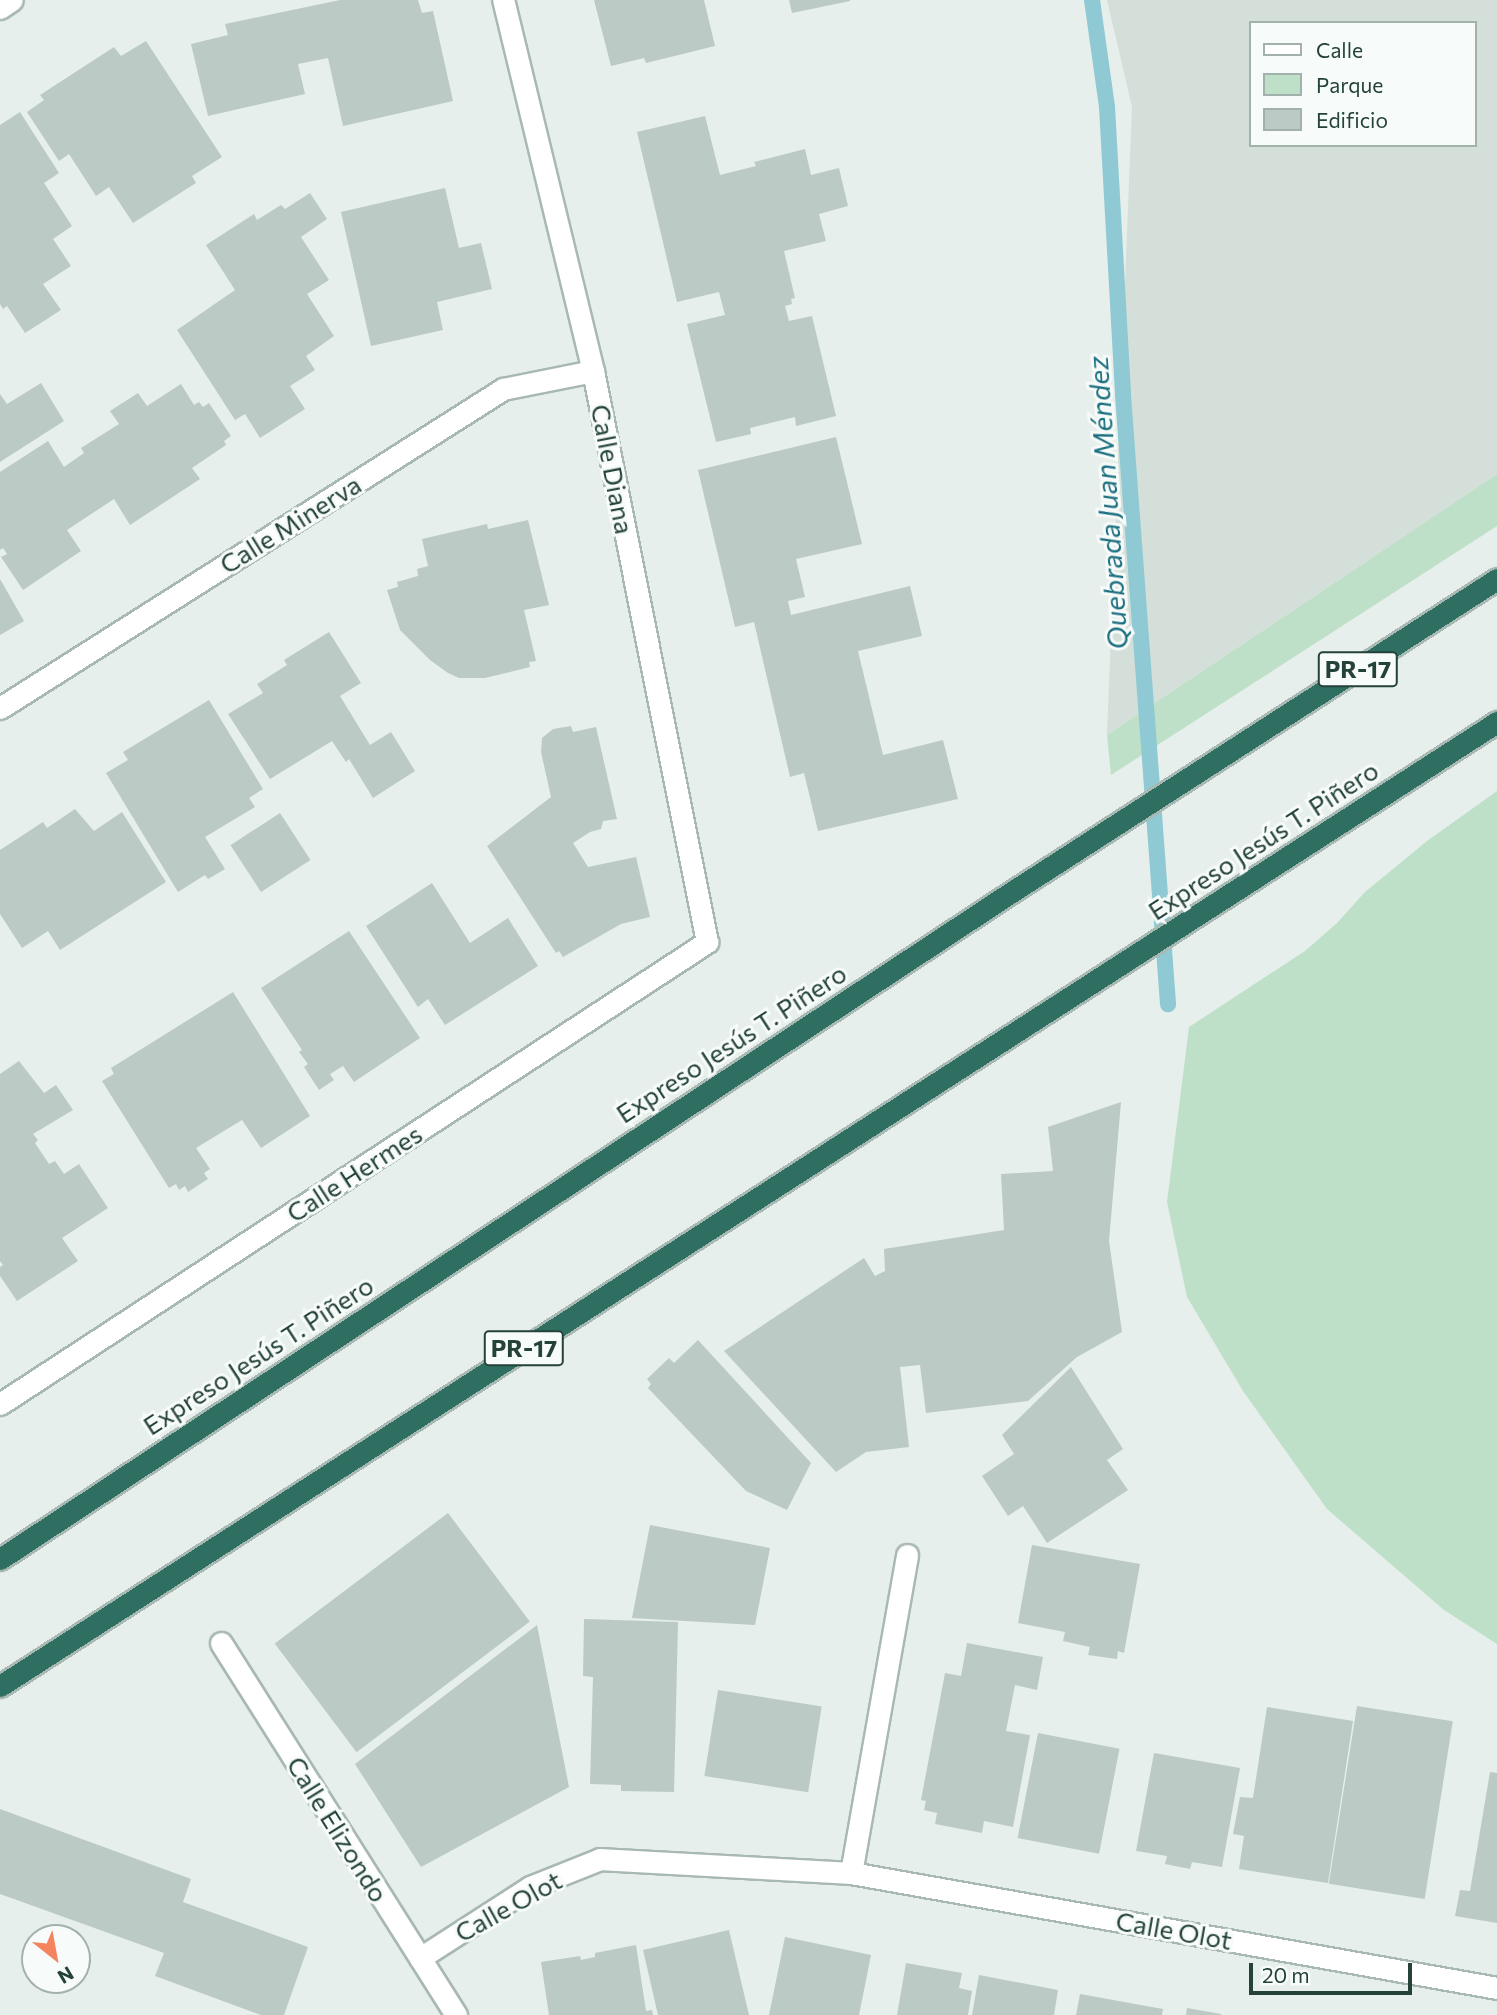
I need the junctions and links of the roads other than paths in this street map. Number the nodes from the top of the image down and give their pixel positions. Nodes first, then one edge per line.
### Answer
1 (12, 0) edge
2 (503, 0) edge
3 (0, 8) edge
4 (593, 371) junction
5 (1497, 579) edge
6 (0, 708) edge
7 (1497, 723) edge
8 (707, 942) joint
9 (0, 1404) edge
10 (907, 1555) dead end
11 (0, 1559) edge
12 (220, 1643) dead end
13 (0, 1686) edge
14 (851, 1873) junction
15 (420, 1958) junction
16 (1497, 1988) edge
17 (456, 2015) edge

1 - 3 street
2 - 4 street, Calle Diana
4 - 6 street, Calle Minerva
4 - 8 street, Calle Diana
5 - 11 highway, Expreso Jesús T. Piñero / PR-17
7 - 13 highway, Expreso Jesús T. Piñero / PR-17
8 - 9 street, Calle Hermes
10 - 14 street
12 - 15 street, Calle Elizondo
14 - 15 street, Calle Olot
14 - 16 street, Calle Olot
15 - 17 street, Calle Elizondo

